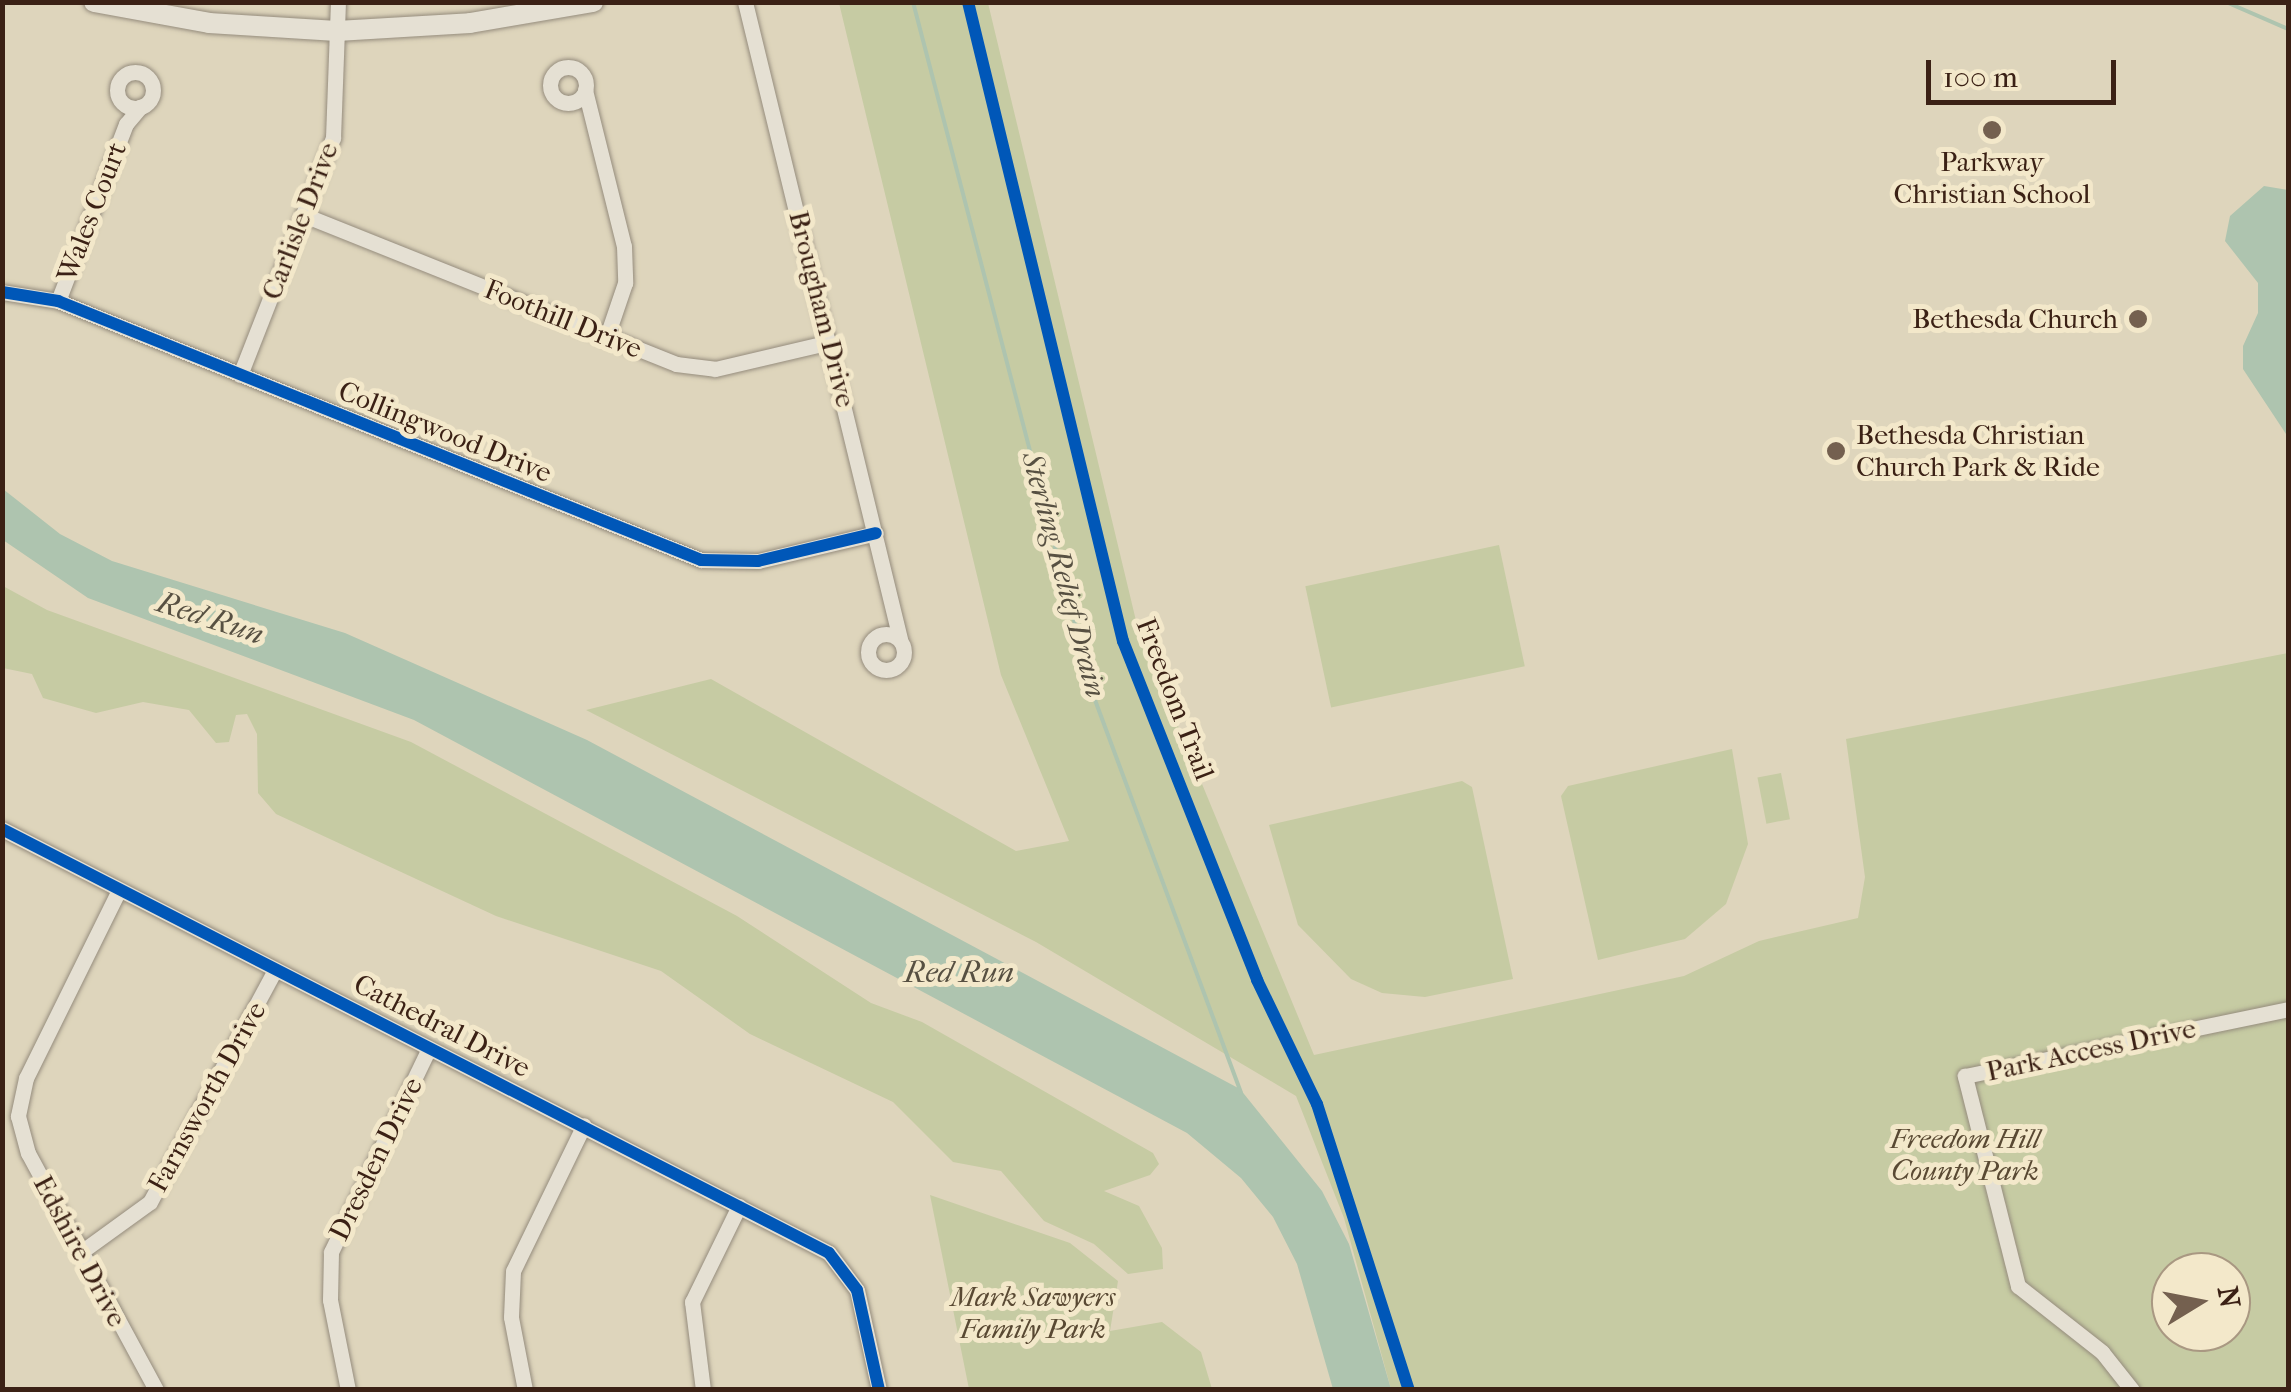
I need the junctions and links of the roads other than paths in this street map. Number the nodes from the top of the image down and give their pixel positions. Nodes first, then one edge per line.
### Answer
1 (94, 2) edge
2 (338, 2) edge
3 (594, 2) edge
4 (745, 2) edge
5 (337, 31) junction
6 (585, 90) junction
7 (120, 101) junction
8 (568, 104) junction
9 (142, 106) junction
10 (589, 113) junction
11 (126, 124) junction
12 (304, 214) junction
13 (2, 292) edge
14 (58, 301) junction
15 (606, 336) junction
16 (830, 342) junction
17 (240, 375) junction
18 (876, 533) junction
19 (893, 617) junction
20 (878, 635) junction
21 (900, 639) junction
22 (2, 828) edge
23 (119, 890) junction
24 (276, 970) junction
25 (2288, 1009) edge
26 (429, 1048) junction
27 (584, 1125) junction
28 (738, 1206) junction
29 (81, 1252) junction
30 (156, 1390) edge
31 (348, 1390) edge
32 (525, 1390) edge
33 (703, 1390) edge
34 (879, 1390) edge
35 (2132, 1390) edge

1 - 5 main road
2 - 5 street, Carlisle Drive
3 - 5 main road
4 - 16 street, Brougham Drive
5 - 12 street, Carlisle Drive
6 - 8 street
6 - 8 street
6 - 10 street
7 - 9 street, Wales Court
7 - 9 street, Wales Court
7 - 11 street, Wales Court
8 - 10 street
9 - 11 street, Wales Court
10 - 15 street
11 - 14 street, Wales Court
12 - 15 street, Foothill Drive
12 - 17 street, Carlisle Drive
13 - 14 street, Collingwood Drive
14 - 17 street, Collingwood Drive
15 - 16 street, Foothill Drive
16 - 18 street, Brougham Drive
17 - 18 street, Collingwood Drive
18 - 19 street, Brougham Drive
19 - 20 street
19 - 21 street, Brougham Drive
20 - 21 street
20 - 21 street
22 - 23 street, Cathedral Drive
23 - 24 street, Cathedral Drive
23 - 29 street, Edshire Drive
24 - 26 street, Cathedral Drive
24 - 29 street, Farnsworth Drive
25 - 35 street, Park Access Drive
26 - 27 street, Cathedral Drive
26 - 31 street, Dresden Drive
27 - 28 street, Cathedral Drive
27 - 32 street
28 - 33 street
28 - 34 street, Cathedral Drive
29 - 30 street, Edshire Drive

